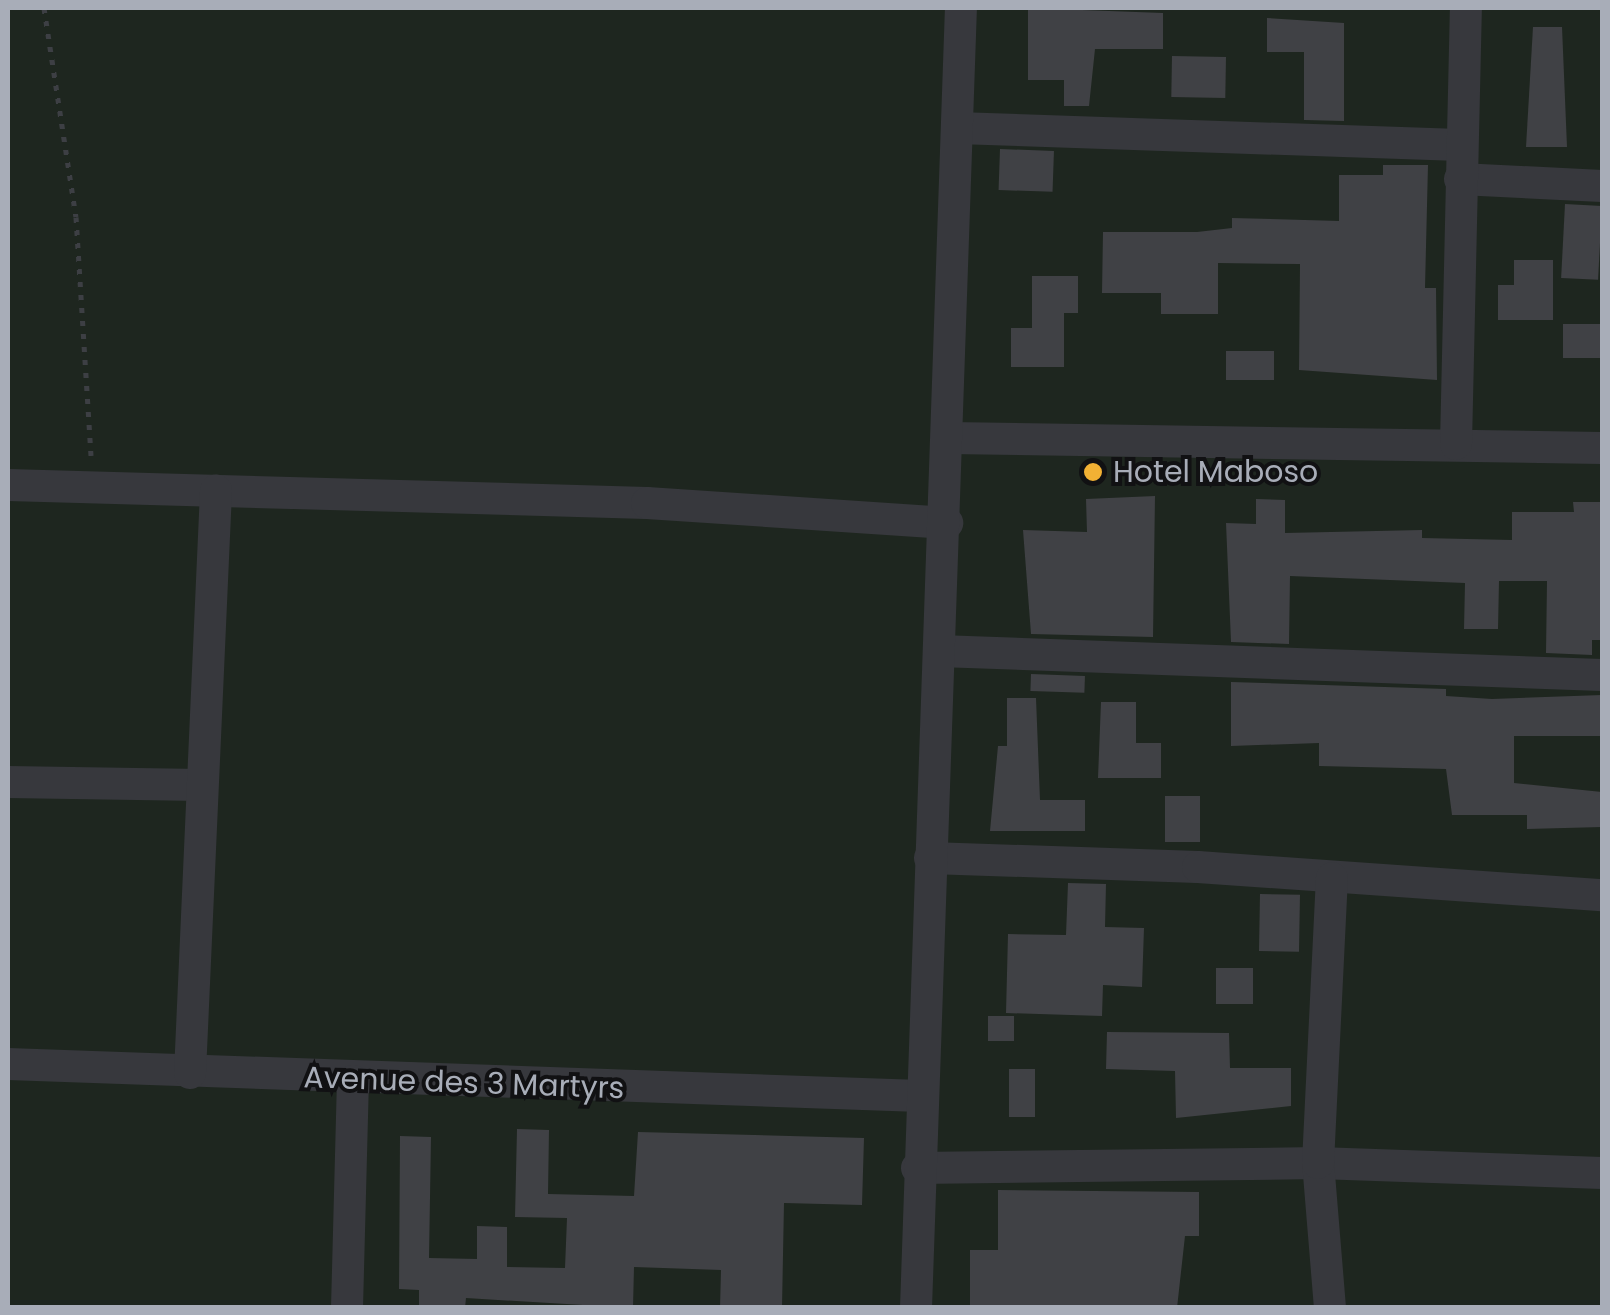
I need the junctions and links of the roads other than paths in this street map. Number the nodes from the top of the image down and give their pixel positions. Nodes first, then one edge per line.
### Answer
1 (961, 8) edge
2 (1466, 8) edge
3 (957, 128) junction
4 (1460, 145) junction
5 (1460, 179) junction
6 (1602, 186) edge
7 (949, 438) junction
8 (1456, 444) junction
9 (1602, 448) edge
10 (8, 484) edge
11 (216, 491) junction
12 (948, 524) junction
13 (939, 651) junction
14 (1602, 675) edge
15 (8, 782) edge
16 (202, 785) junction
17 (930, 858) junction
18 (1332, 878) junction
19 (1602, 895) edge
20 (8, 1064) edge
21 (190, 1073) junction
22 (354, 1081) junction
23 (920, 1096) junction
24 (1318, 1163) junction
25 (917, 1168) junction
26 (1602, 1173) edge
27 (347, 1308) edge
28 (916, 1308) edge
29 (1330, 1308) edge

1 - 3 street
2 - 4 street
3 - 4 street
3 - 7 street
4 - 5 street
5 - 6 street
5 - 8 street
7 - 8 street
7 - 12 street
8 - 9 street
10 - 11 street
11 - 12 street
11 - 16 street
12 - 13 street
13 - 14 street
13 - 17 street
15 - 16 street
16 - 21 street
17 - 18 street
17 - 23 street
18 - 19 street
18 - 24 street
20 - 21 street, Avenue des 3 Martyrs
21 - 22 street, Avenue des 3 Martyrs
22 - 23 street, Avenue des 3 Martyrs
22 - 27 street
23 - 25 street
24 - 25 street
24 - 26 street
24 - 29 street
25 - 28 street

